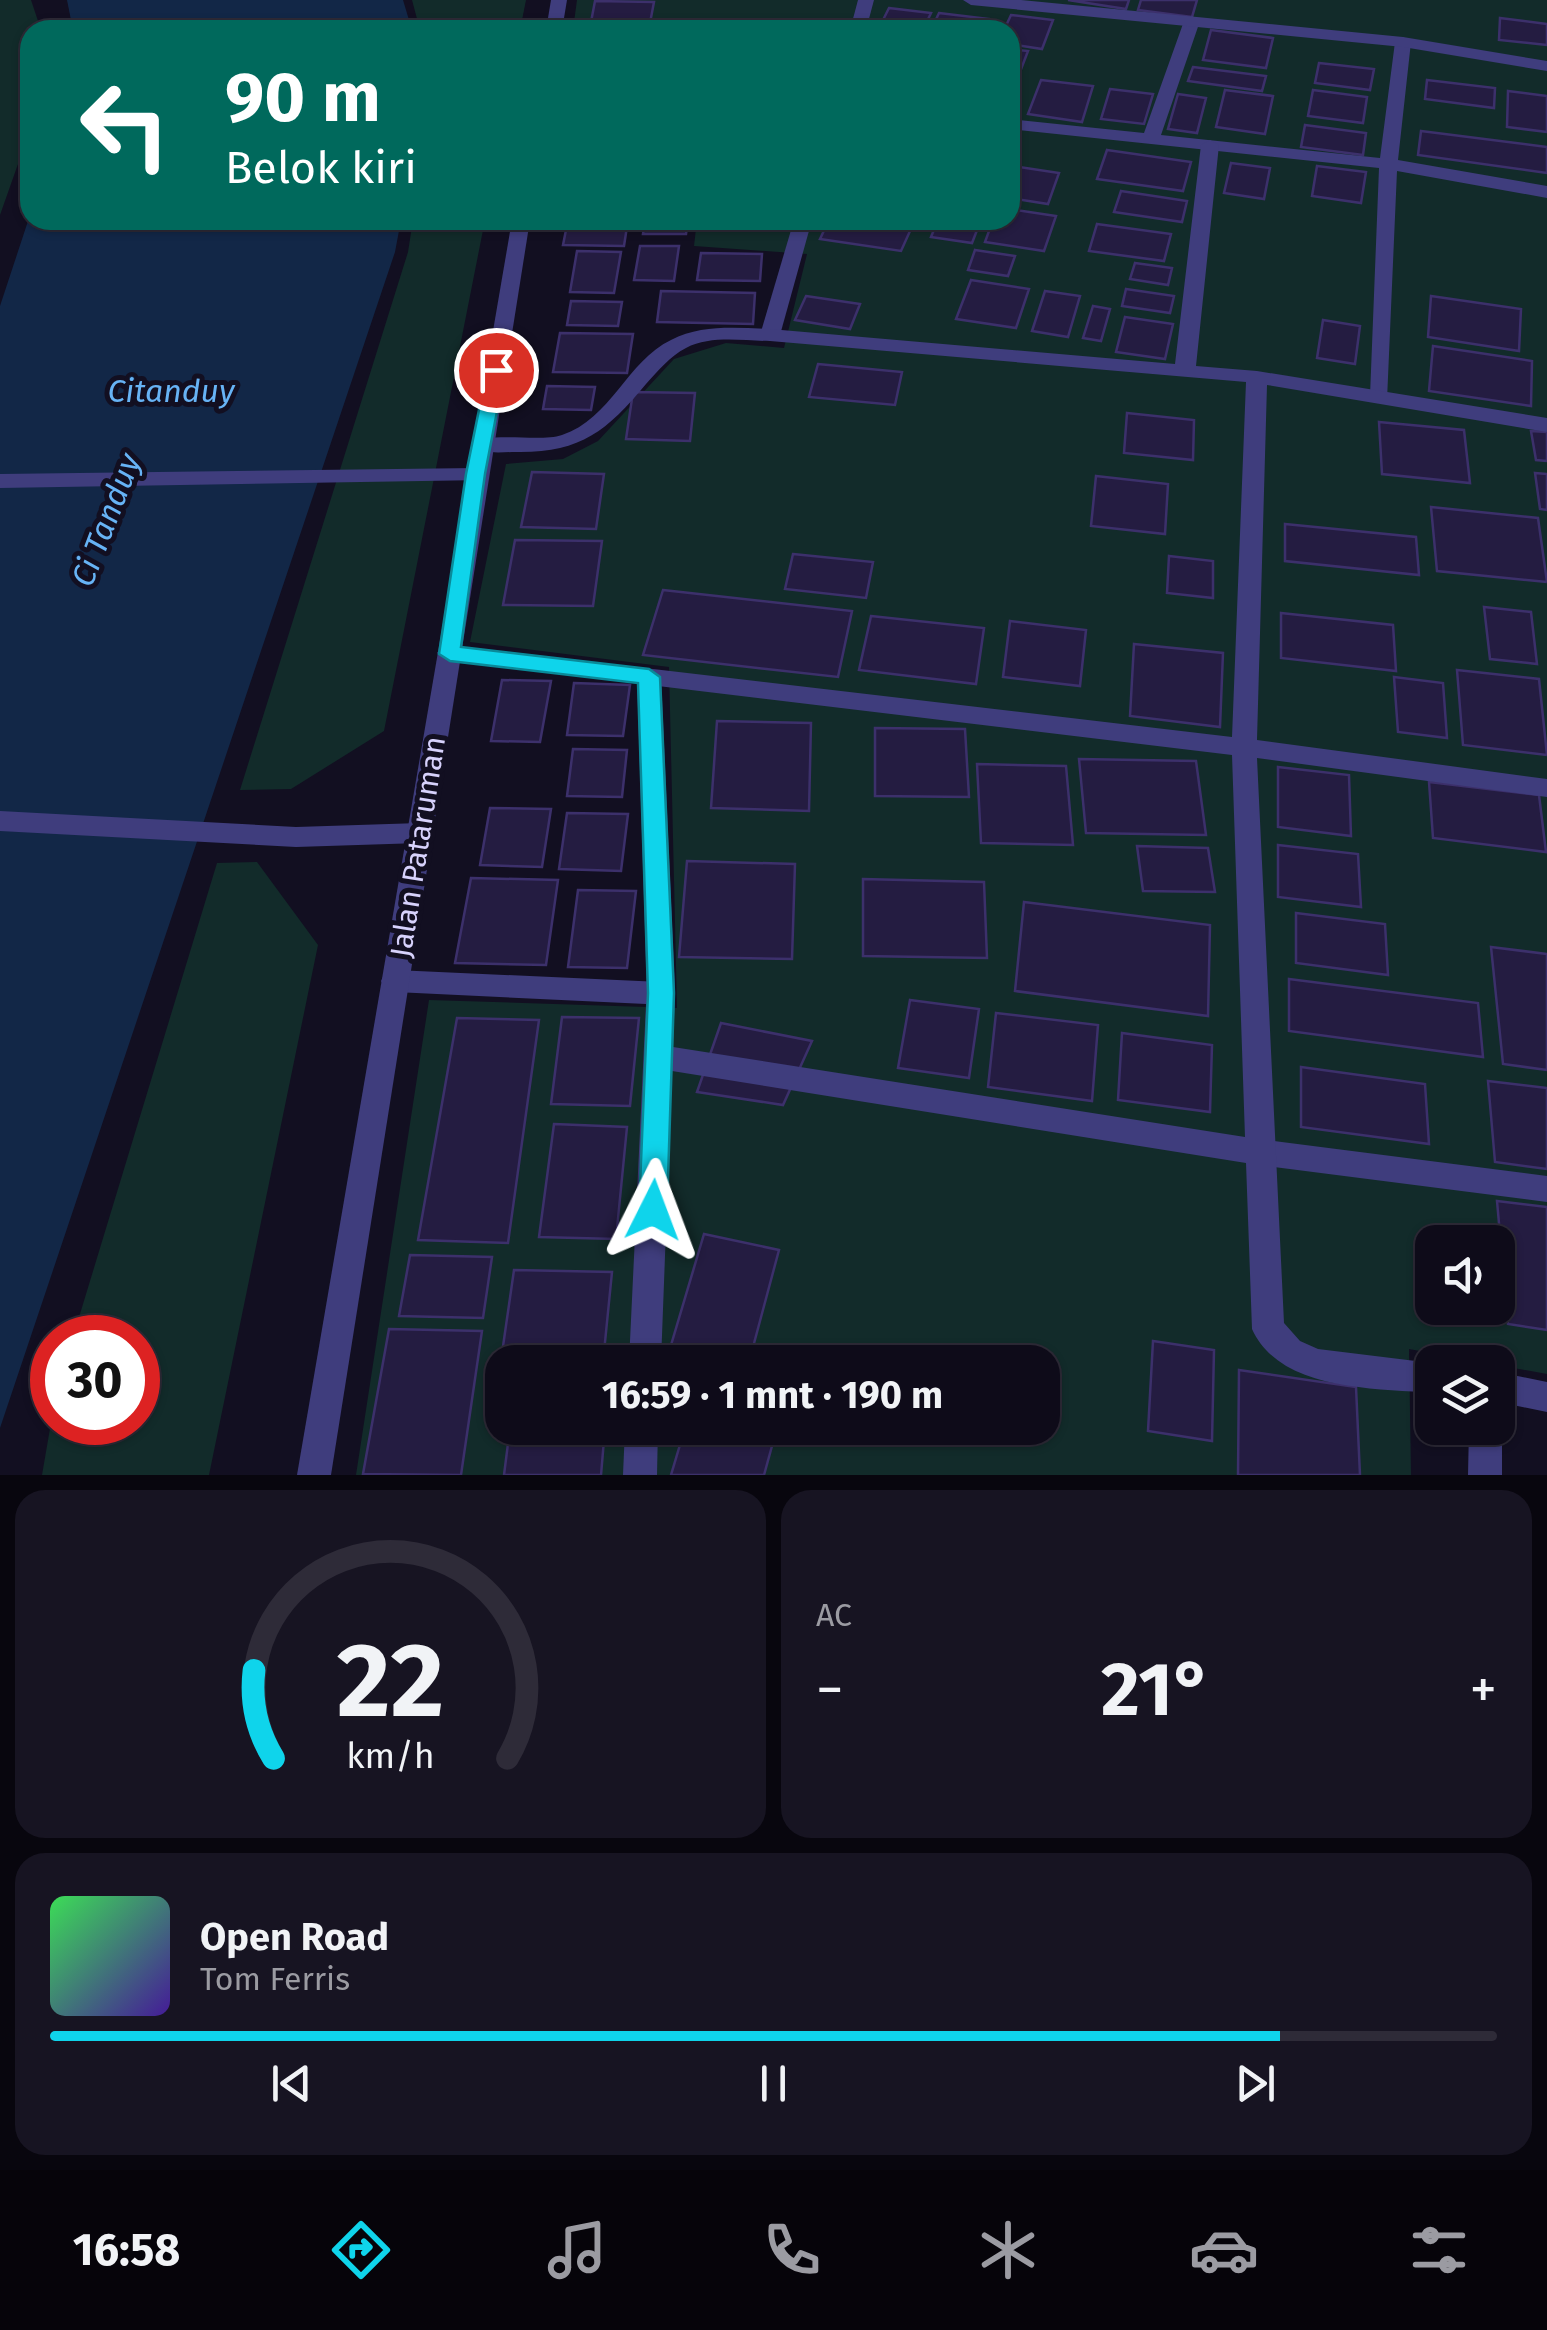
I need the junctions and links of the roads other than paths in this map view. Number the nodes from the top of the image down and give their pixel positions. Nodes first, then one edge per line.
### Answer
1 (971, 0) edge
2 (1192, 22) junction
3 (1403, 42) junction
4 (1547, 66) edge
5 (1020, 125) edge
6 (1150, 138) junction
7 (1210, 144) junction
8 (1388, 164) junction
9 (1547, 192) edge
10 (520, 230) edge
11 (800, 230) edge
12 (770, 335) junction
13 (1185, 369) junction
14 (1257, 377) junction
15 (1380, 396) junction
16 (1547, 425) edge
17 (484, 445) junction
18 (476, 474) junction
19 (0, 482) edge
20 (450, 654) junction
21 (649, 677) junction
22 (1244, 747) junction
23 (1547, 788) edge
24 (0, 820) edge
25 (420, 834) junction
26 (396, 982) junction
27 (661, 993) junction
28 (660, 1056) junction
29 (1258, 1152) junction
30 (1547, 1188) edge
31 (646, 1345) edge
32 (1415, 1376) edge
33 (1515, 1390) edge
34 (1547, 1397) edge
35 (641, 1445) edge
36 (1485, 1445) edge
37 (314, 1475) edge
38 (640, 1475) edge
39 (1485, 1475) edge

1 - 2 street
2 - 3 street
2 - 6 street
3 - 4 street
3 - 8 street
5 - 6 street
6 - 7 street
7 - 8 street
7 - 13 street
8 - 9 street
8 - 15 street
10 - 17 street, Jalan Pataruman
11 - 12 street
12 - 13 street
12 - 17 street
13 - 14 street
14 - 15 street
14 - 22 street
15 - 16 street
17 - 18 street, Jalan Pataruman
18 - 19 street
18 - 20 street, Jalan Pataruman
20 - 21 street
20 - 25 street, Jalan Pataruman
21 - 22 street
21 - 27 street
22 - 23 street
22 - 29 street
24 - 25 street
25 - 26 street, Jalan Pataruman
26 - 27 street
26 - 37 street, Jalan Pataruman
27 - 28 street
28 - 29 street
28 - 31 street
29 - 30 street
29 - 32 street
33 - 34 street
35 - 38 street
36 - 39 street

